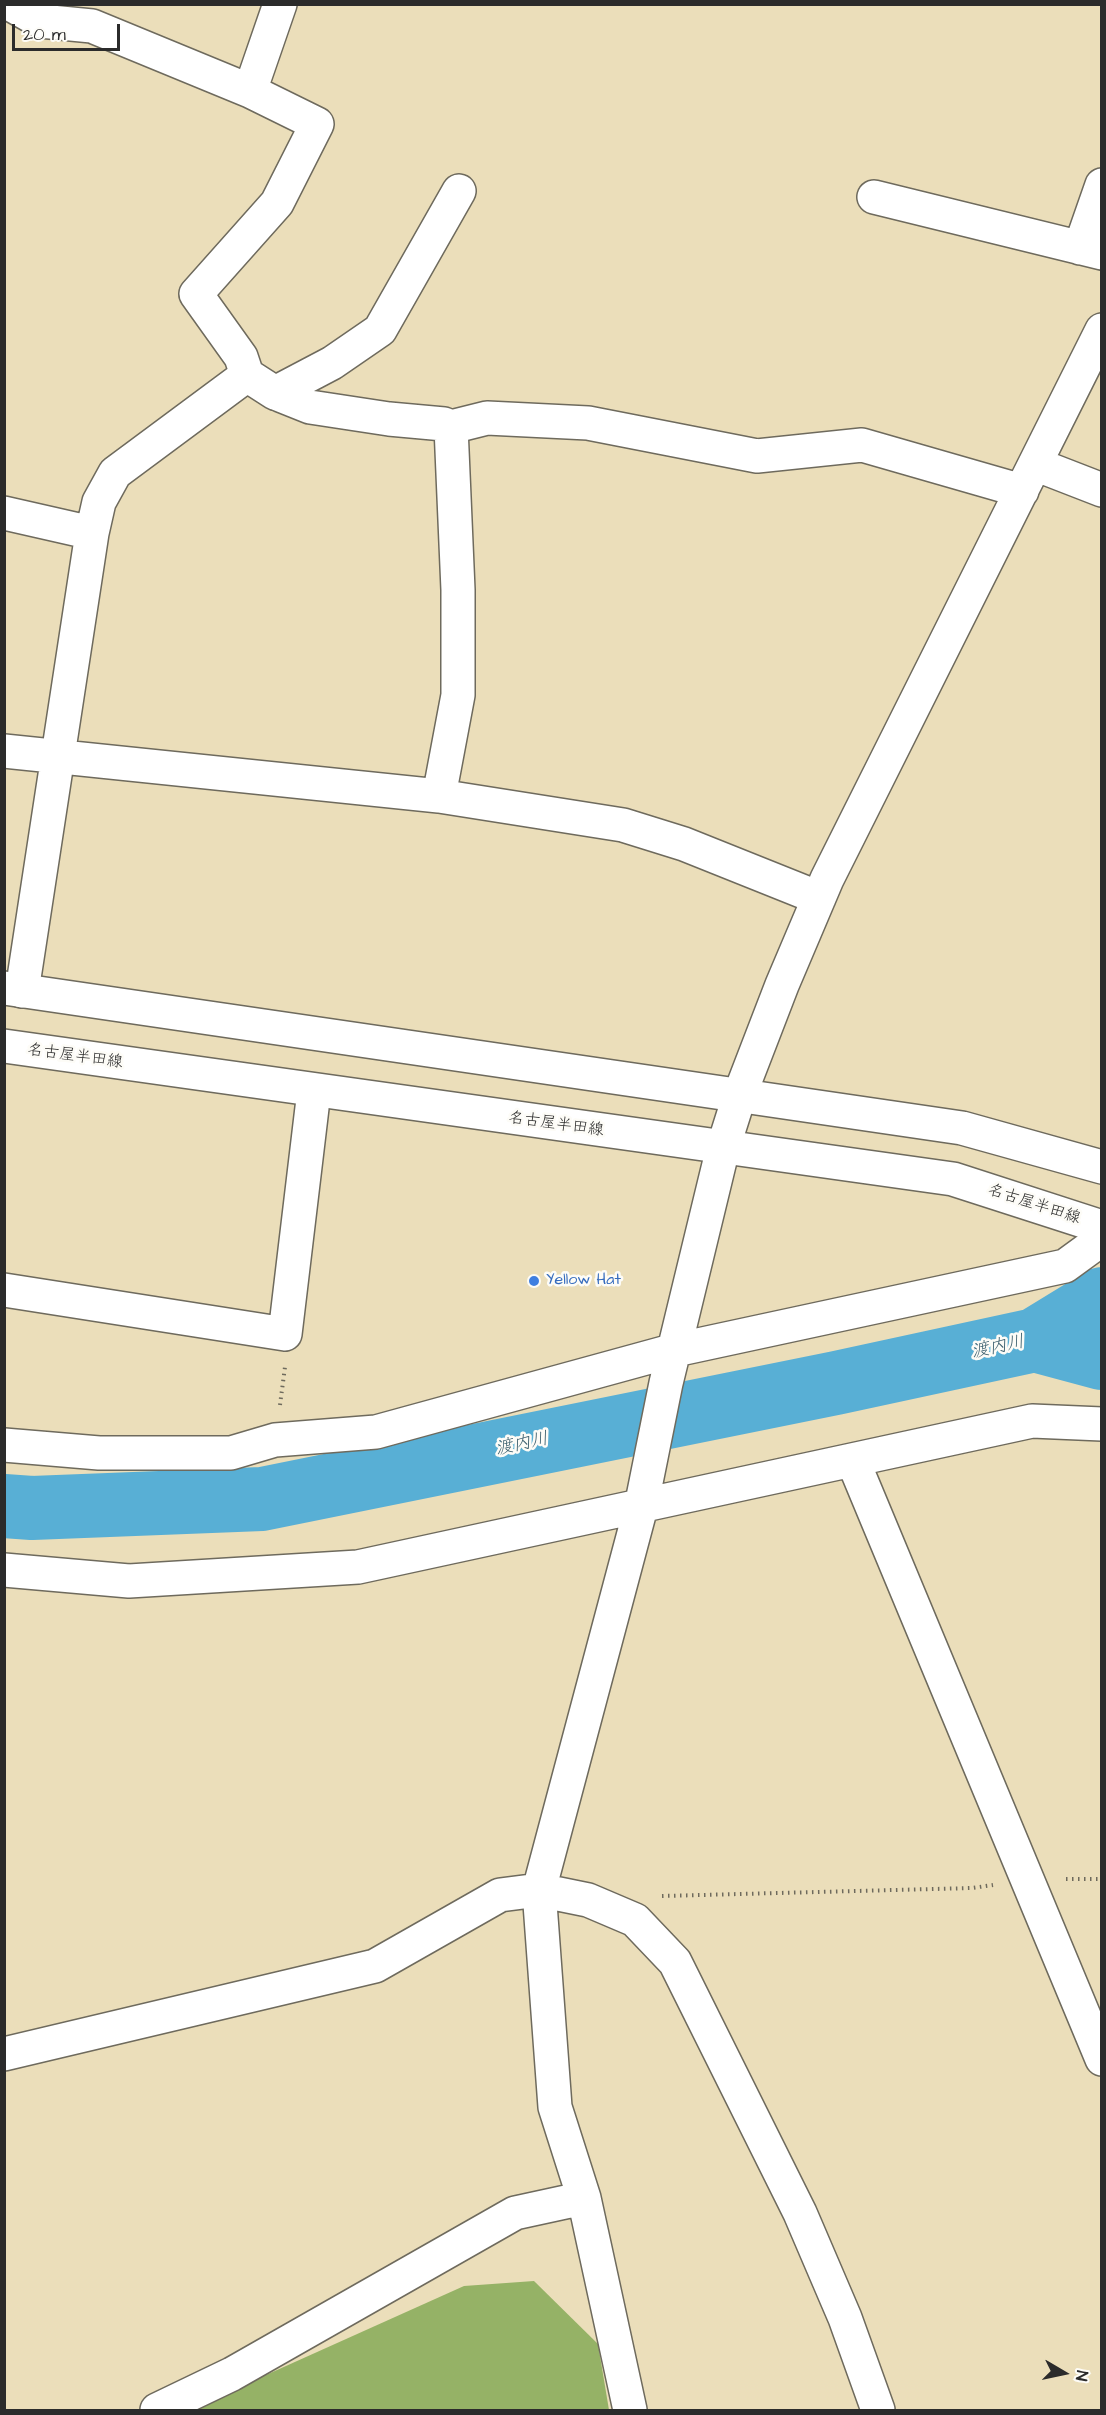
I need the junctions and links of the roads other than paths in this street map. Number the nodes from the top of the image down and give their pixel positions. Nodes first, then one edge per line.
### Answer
1 (10, 4) edge
2 (280, 4) edge
3 (250, 91) junction
4 (1101, 185) edge
5 (459, 191) dead end
6 (874, 197) dead end
7 (1091, 251) edge
8 (1101, 330) edge
9 (247, 375) junction
10 (275, 393) junction
11 (451, 427) junction
12 (1029, 477) junction
13 (1101, 490) edge
14 (4, 513) edge
15 (92, 533) junction
16 (4, 751) edge
17 (59, 759) junction
18 (438, 796) junction
19 (819, 898) junction
20 (13, 990) edge
21 (4, 1046) edge
22 (314, 1091) junction
23 (740, 1094) junction
24 (723, 1148) junction
25 (1101, 1167) edge
26 (1101, 1227) edge
27 (1101, 1239) edge
28 (4, 1290) edge
29 (675, 1350) junction
30 (1101, 1424) edge
31 (4, 1445) edge
32 (853, 1461) junction
33 (644, 1493) junction
34 (4, 1570) edge
35 (539, 1890) junction
36 (4, 2054) edge
37 (1101, 2059) edge
38 (584, 2198) junction
39 (158, 2410) edge
40 (630, 2410) edge
41 (878, 2410) edge

1 - 3 street
2 - 3 street
3 - 9 street
4 - 7 street
5 - 10 street
6 - 7 street
8 - 12 street
9 - 10 street
9 - 15 street
10 - 11 street
11 - 12 street
11 - 18 street
12 - 13 street
12 - 19 street
14 - 15 street
15 - 17 street
16 - 17 street
17 - 18 street
17 - 20 street
18 - 19 street
19 - 23 street
20 - 23 street
21 - 22 street, 名古屋半田線
22 - 24 street, 名古屋半田線
22 - 28 street
23 - 24 street
23 - 25 street
24 - 26 street, 名古屋半田線
24 - 29 street
27 - 29 street
29 - 31 street
29 - 33 street
30 - 32 street
32 - 33 street
32 - 37 street
33 - 34 street
33 - 35 street
35 - 36 street
35 - 38 street
35 - 41 street
38 - 39 street
38 - 40 street

